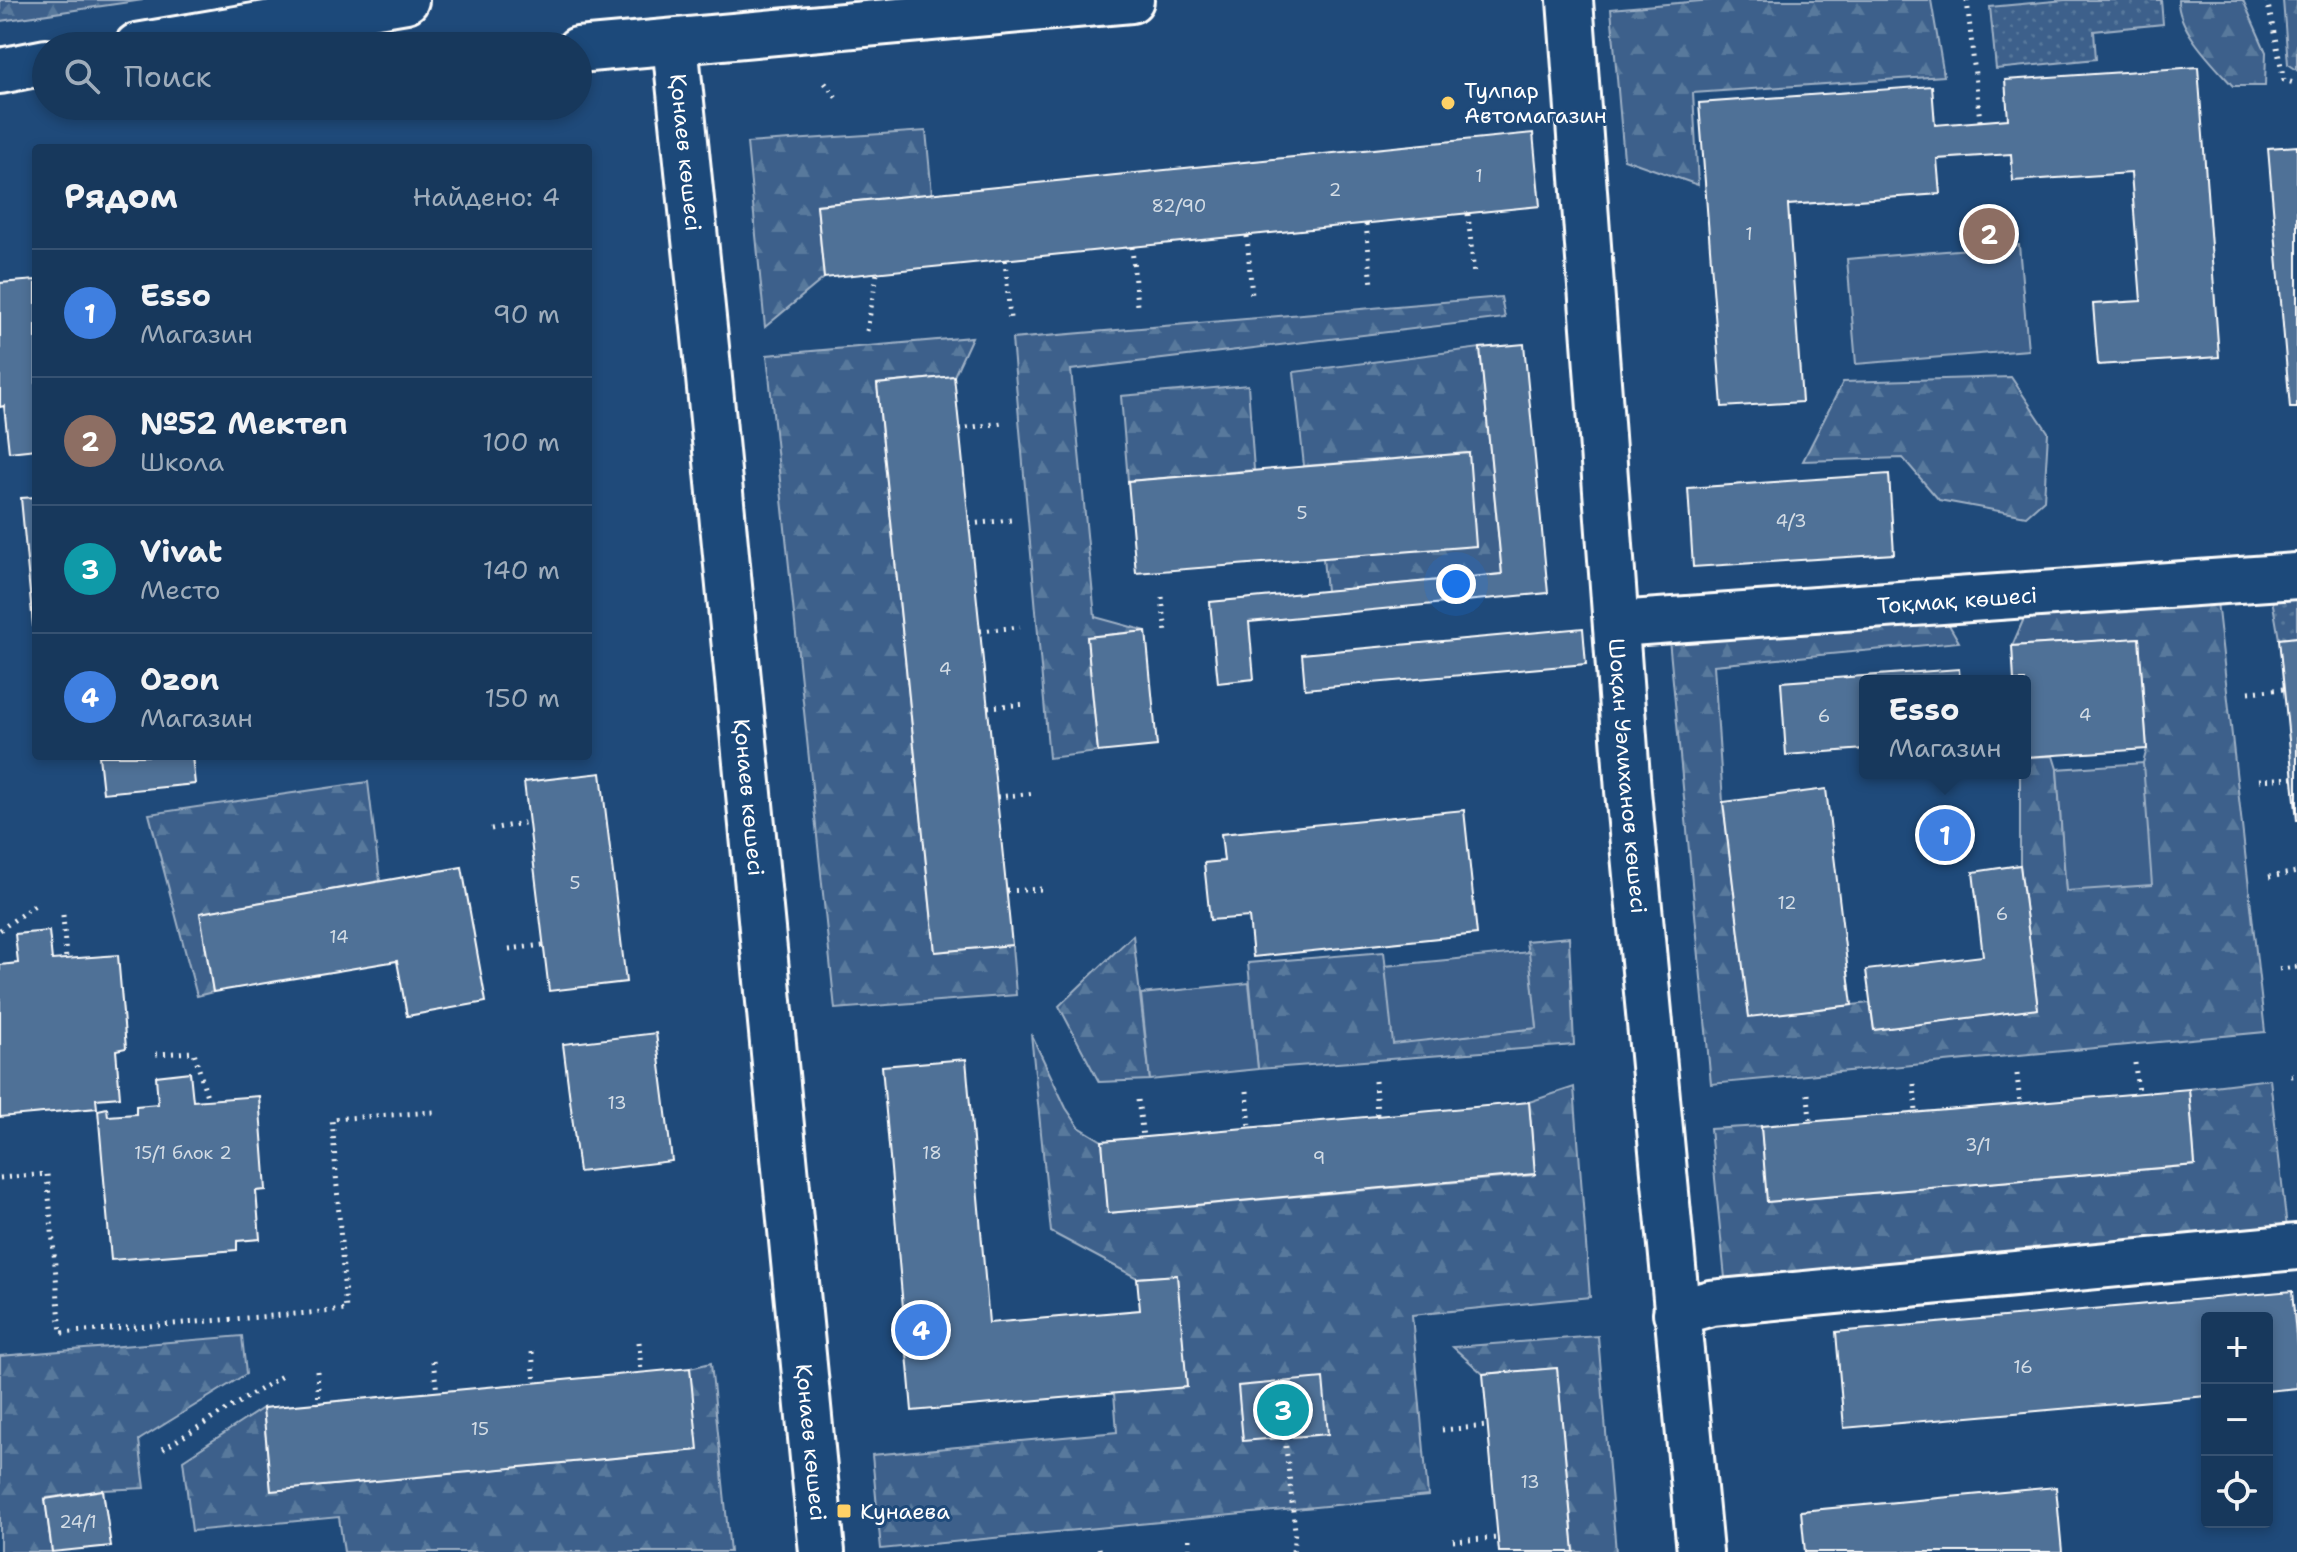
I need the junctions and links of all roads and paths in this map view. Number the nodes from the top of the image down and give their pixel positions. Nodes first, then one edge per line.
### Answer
1 (406, 0) edge
2 (1131, 0) edge
3 (1570, 0) edge
4 (1967, 0) edge
5 (2267, 0) edge
6 (219, 32) edge
7 (675, 43) junction
8 (592, 49) edge
9 (32, 65) edge
10 (0, 71) edge
11 (32, 81) edge
12 (0, 82) edge
13 (825, 83) dead end
14 (2297, 84) edge
15 (839, 101) dead end
16 (1980, 121) dead end
17 (1468, 214) dead end
18 (1366, 224) dead end
19 (1247, 236) dead end
20 (1132, 247) dead end
21 (1005, 260) dead end
22 (877, 273) dead end
23 (1474, 275) dead end
24 (1372, 285) dead end
25 (1252, 296) dead end
26 (1137, 306) dead end
27 (1010, 318) dead end
28 (867, 331) dead end
29 (1002, 423) dead end
30 (959, 429) dead end
31 (1011, 520) dead end
32 (969, 524) dead end
33 (2297, 576) edge
34 (1162, 597) dead end
35 (1616, 624) junction
36 (1020, 627) dead end
37 (980, 631) dead end
38 (1166, 633) dead end
39 (2284, 689) dead end
40 (2249, 692) dead end
41 (1027, 704) dead end
42 (988, 707) dead end
43 (2293, 778) dead end
44 (2259, 780) dead end
45 (1035, 793) dead end
46 (997, 797) dead end
47 (529, 822) dead end
48 (491, 829) dead end
49 (2297, 872) edge
50 (2269, 877) dead end
51 (1043, 889) dead end
52 (1007, 891) dead end
53 (39, 902) dead end
54 (63, 915) dead end
55 (0, 930) edge
56 (543, 945) dead end
57 (509, 949) dead end
58 (66, 959) dead end
59 (2297, 967) edge
60 (2279, 969) dead end
61 (156, 1054) dead end
62 (2135, 1063) dead end
63 (2017, 1074) dead end
64 (1375, 1081) dead end
65 (1914, 1084) dead end
66 (1247, 1091) dead end
67 (2138, 1093) dead end
68 (1808, 1094) dead end
69 (208, 1100) dead end
70 (1138, 1100) dead end
71 (2020, 1104) dead end
72 (434, 1112) dead end
73 (1916, 1112) dead end
74 (1377, 1116) dead end
75 (1810, 1122) dead end
76 (1250, 1127) dead end
77 (1143, 1137) dead end
78 (0, 1178) edge
79 (2297, 1247) edge
80 (1676, 1313) junction
81 (639, 1342) dead end
82 (532, 1352) dead end
83 (433, 1361) dead end
84 (317, 1371) dead end
85 (641, 1373) dead end
86 (285, 1374) dead end
87 (535, 1383) dead end
88 (437, 1392) dead end
89 (319, 1404) dead end
90 (1488, 1426) dead end
91 (1442, 1430) dead end
92 (1285, 1438) dead end
93 (163, 1449) dead end
94 (1498, 1538) dead end
95 (1189, 1539) dead end
96 (1453, 1541) dead end
97 (822, 1552) edge
98 (1189, 1552) edge
99 (1293, 1552) edge
100 (1700, 1552) edge

1 - 6 street
2 - 7 street
3 - 35 street, Шоқан Уәлиханов көшесі
4 - 16 path
5 - 14 path
7 - 8 street
7 - 97 street, Қонаев көшесі
9 - 10 street
11 - 12 street
13 - 15 path
17 - 23 path
18 - 24 path
19 - 25 path
20 - 26 path
21 - 27 path
22 - 28 path
29 - 30 path
31 - 32 path
33 - 35 street, Тоқмақ көшесі
34 - 38 path
35 - 80 street, Шоқан Уәлиханов көшесі
36 - 37 path
39 - 40 path
41 - 42 path
43 - 44 path
45 - 46 path
47 - 48 path
49 - 50 path
51 - 52 path
53 - 55 path
54 - 58 path
56 - 57 path
59 - 60 path
61 - 69 path
62 - 67 path
63 - 71 path
64 - 74 path
65 - 73 path
66 - 76 path
68 - 75 path
70 - 77 path
72 - 78 path
79 - 80 street
80 - 100 street, Шоқан Уәлиханов көшесі
81 - 85 path
82 - 87 path
83 - 88 path
84 - 89 path
86 - 93 path
90 - 91 path
92 - 99 path
94 - 96 path
95 - 98 path

